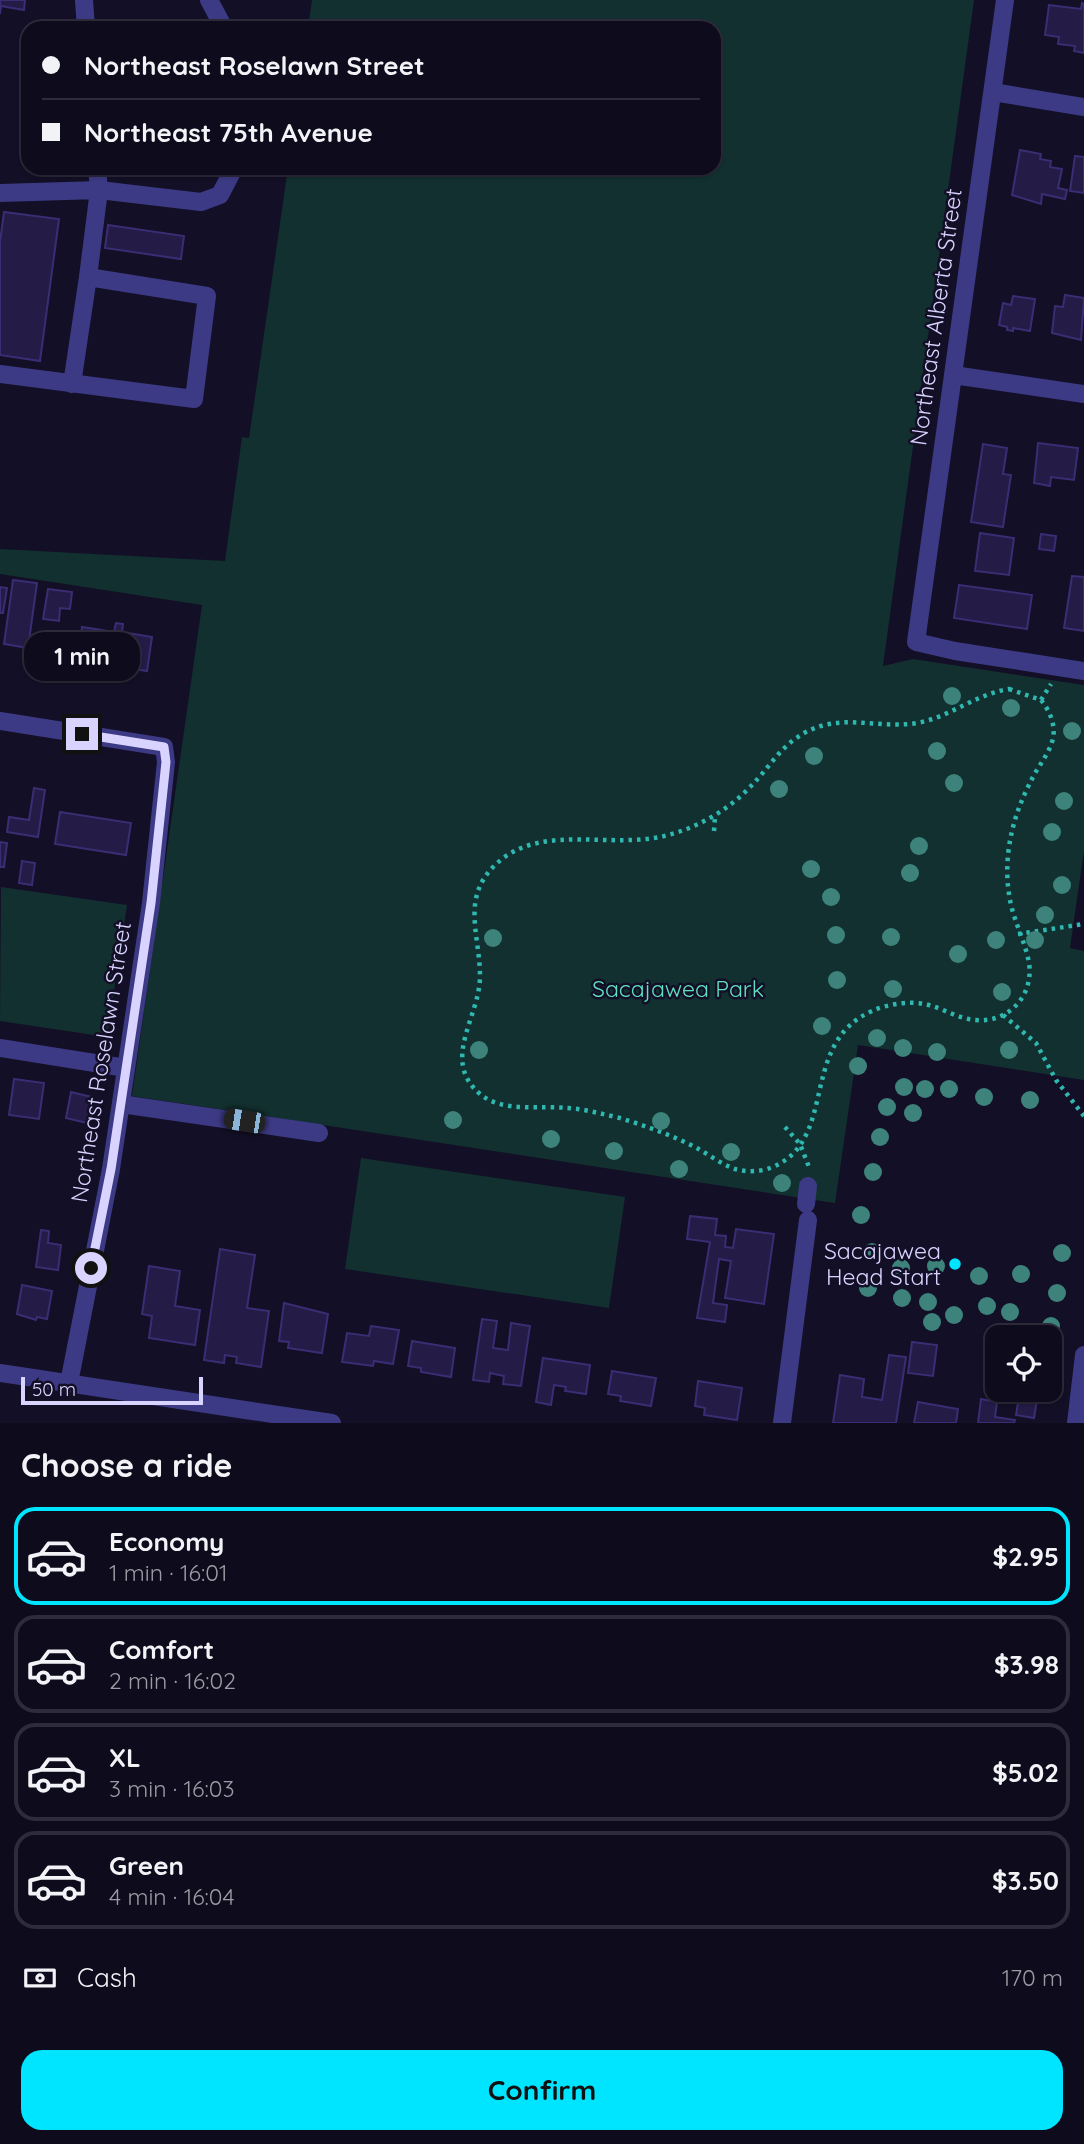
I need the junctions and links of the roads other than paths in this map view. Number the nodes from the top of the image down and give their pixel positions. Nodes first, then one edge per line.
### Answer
1 (84, 0) edge
2 (209, 0) edge
3 (1005, 0) edge
4 (86, 21) edge
5 (220, 21) edge
6 (993, 92) junction
7 (1084, 107) edge
8 (98, 175) edge
9 (230, 175) edge
10 (2, 189) edge
11 (99, 190) junction
12 (89, 277) junction
13 (0, 374) edge
14 (953, 375) junction
15 (72, 384) junction
16 (1084, 394) edge
17 (1084, 671) edge
18 (0, 721) edge
19 (0, 1048) edge
20 (126, 1068) junction
21 (121, 1104) junction
22 (319, 1133) dead end
23 (807, 1204) road end
24 (1084, 1355) edge
25 (0, 1373) edge
26 (69, 1383) junction
27 (332, 1423) edge
28 (782, 1423) edge
29 (1076, 1423) edge

1 - 4 street
2 - 5 street
3 - 6 street, Northeast Alberta Street
6 - 7 street
6 - 14 street, Northeast Alberta Street
8 - 11 street
9 - 11 street
10 - 11 street
11 - 12 street
12 - 15 street
12 - 15 street
13 - 15 street
14 - 16 street
14 - 17 street, Northeast Alberta Street
18 - 20 street, Northeast Roselawn Street
19 - 20 street
20 - 21 street, Northeast Roselawn Street
21 - 22 street
21 - 26 street, Northeast Roselawn Street
23 - 28 street
24 - 29 street
25 - 26 street
26 - 27 street

